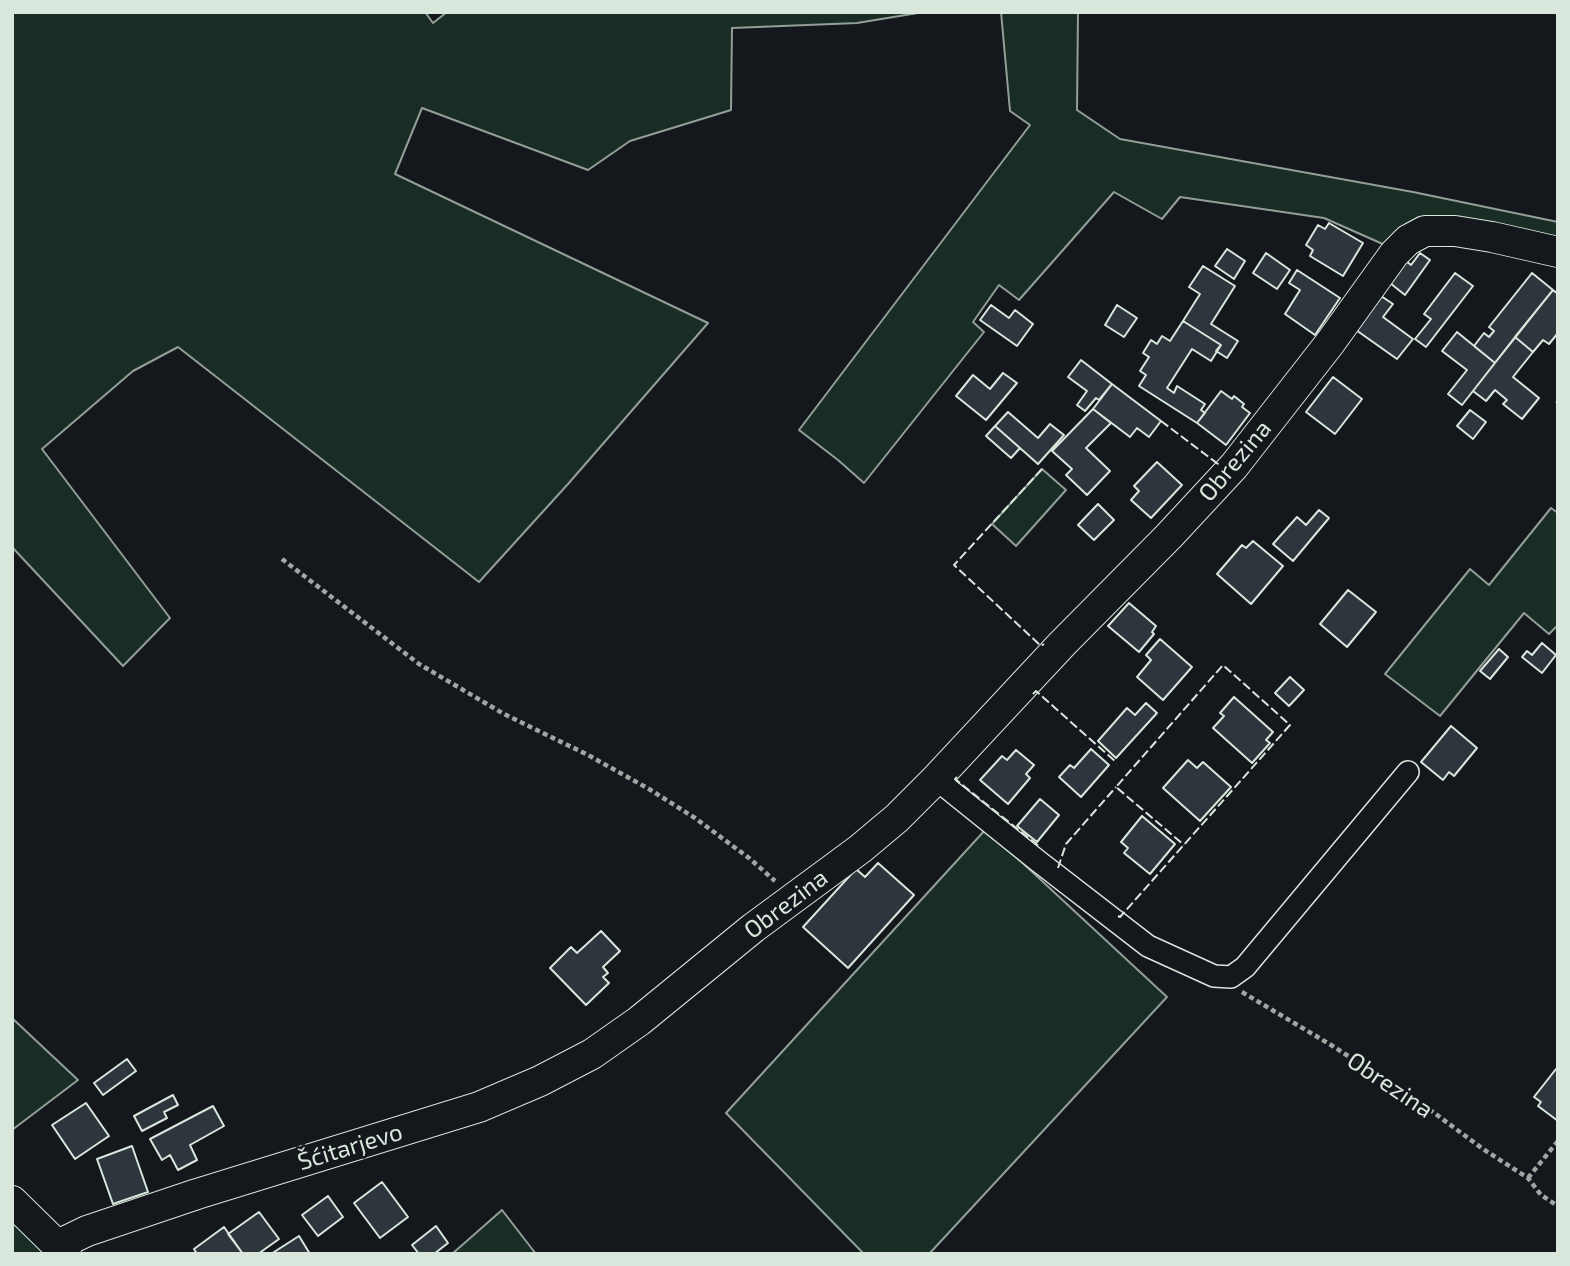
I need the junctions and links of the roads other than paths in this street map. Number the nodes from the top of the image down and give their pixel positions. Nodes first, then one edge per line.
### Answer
1 (1558, 252) edge
2 (1408, 772) dead end
3 (936, 779) junction
4 (631, 1026) joint
5 (12, 1201) edge
6 (62, 1250) edge

1 - 3 street, Obrezina
2 - 3 street
3 - 4 street, Obrezina
4 - 6 street, Šćitarjevo
5 - 6 street, Šćitarjevo

